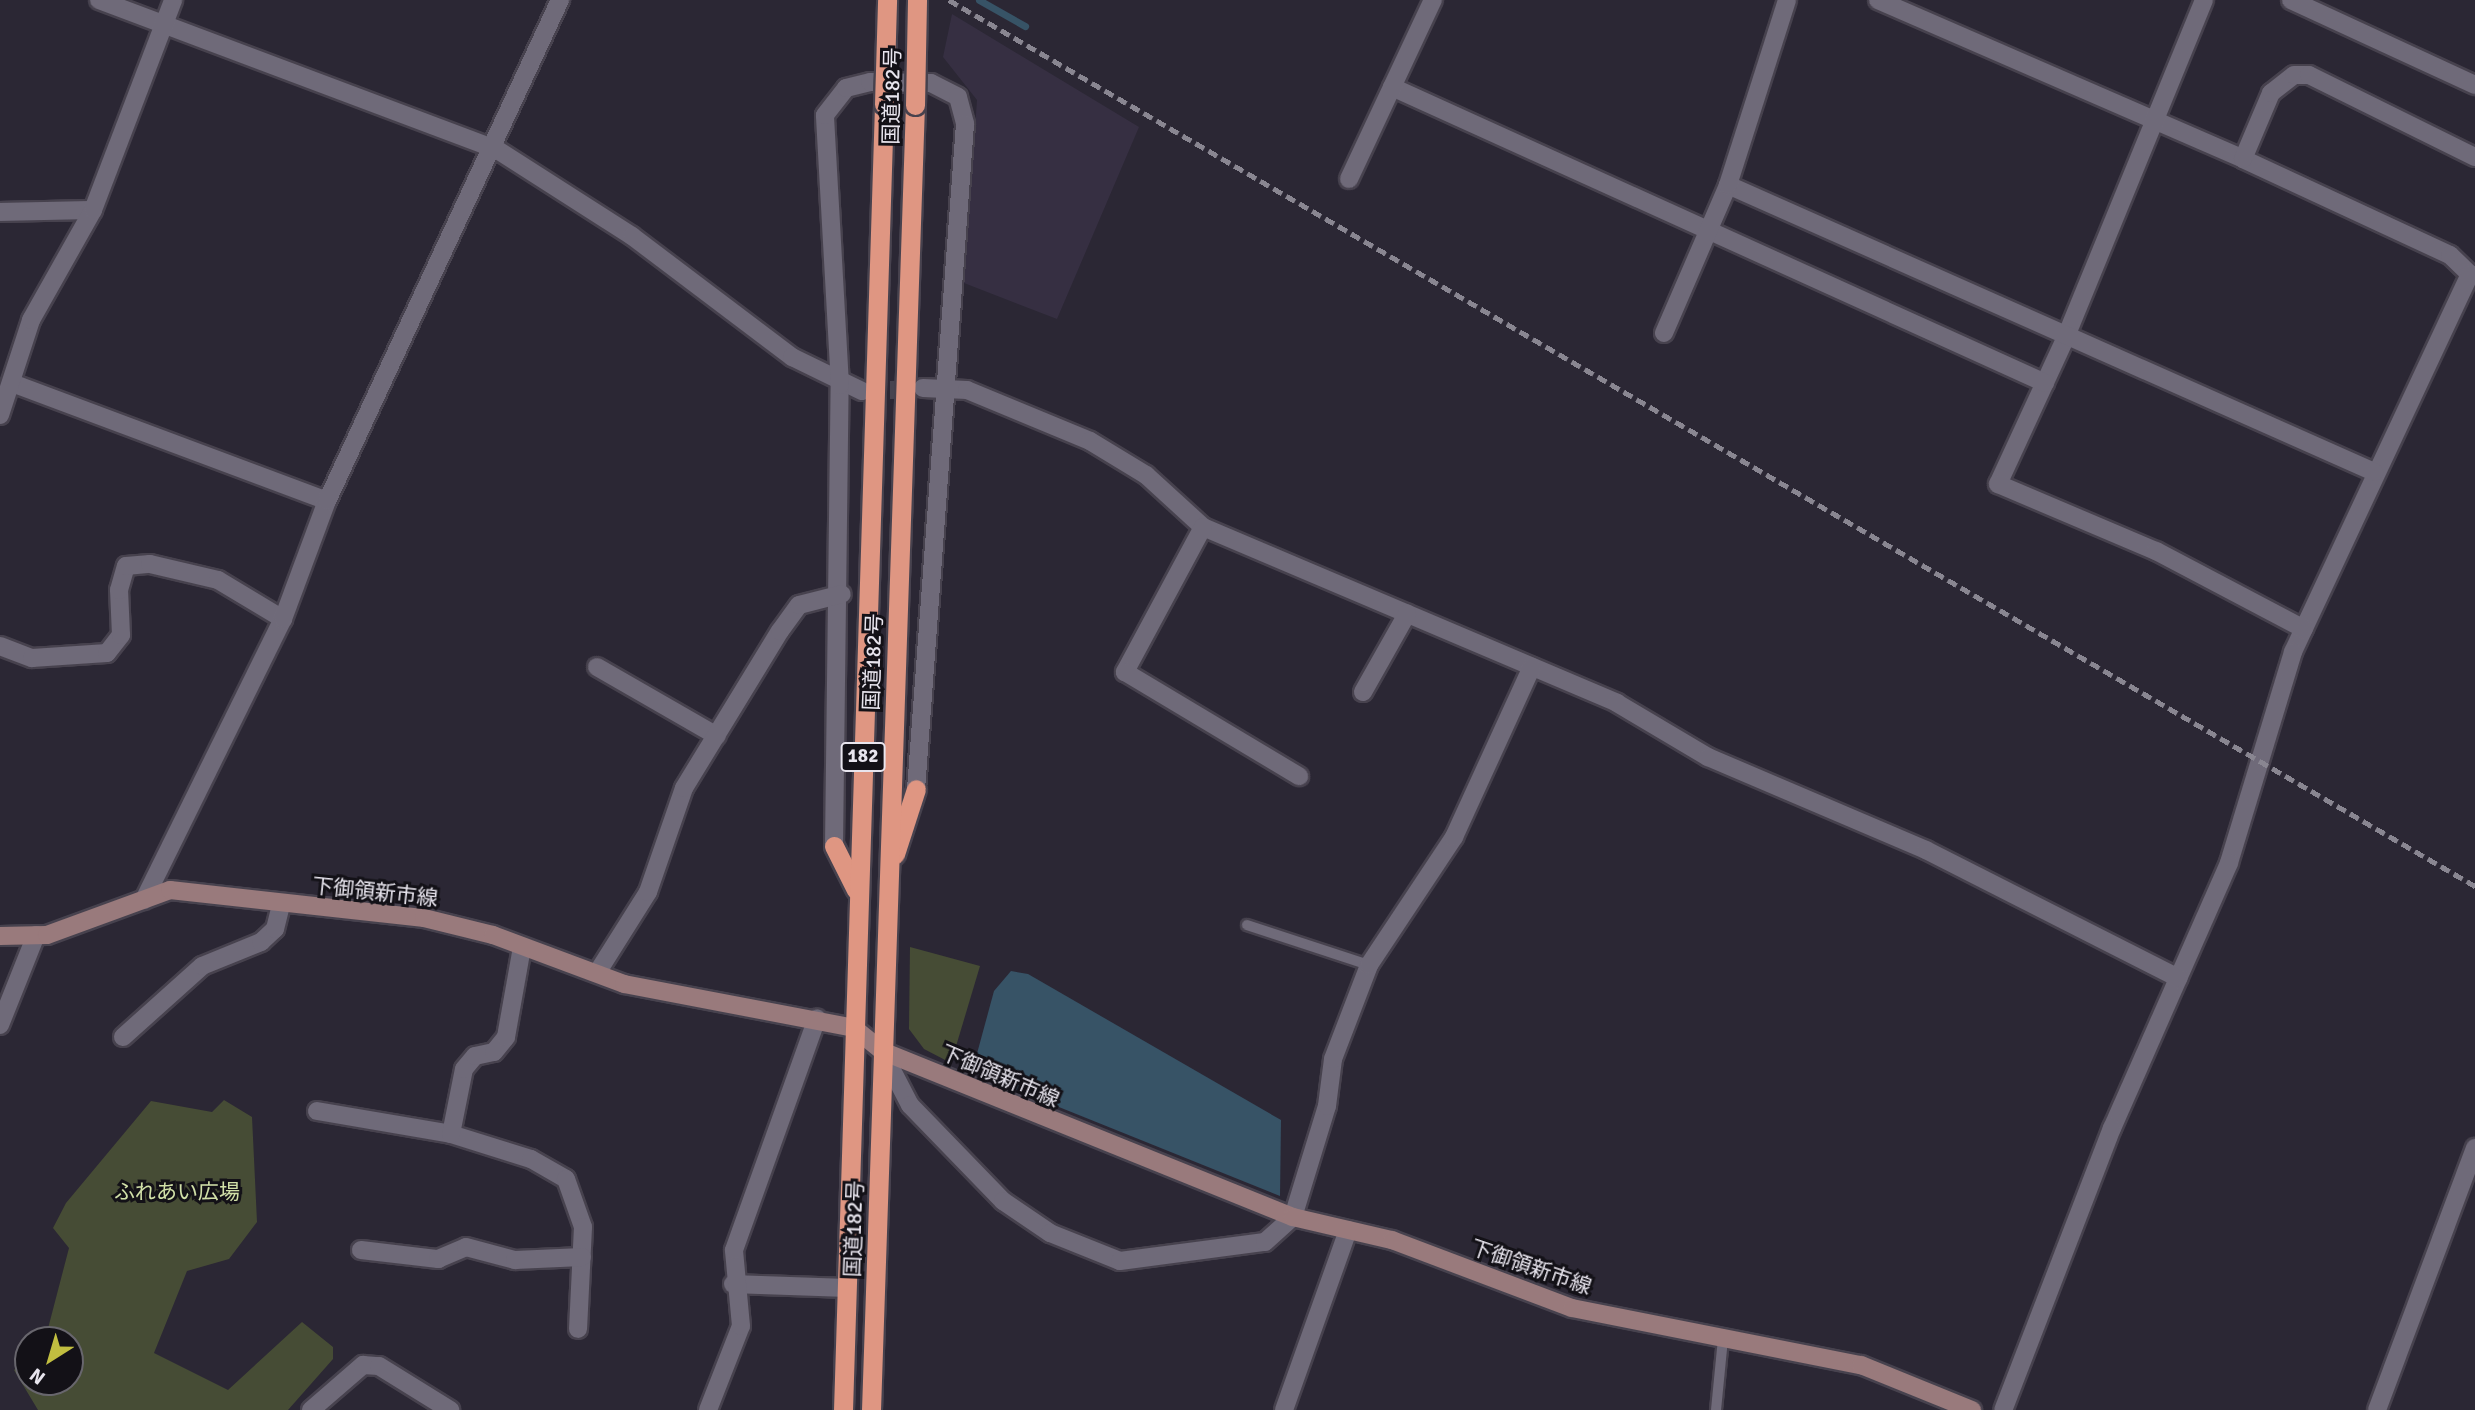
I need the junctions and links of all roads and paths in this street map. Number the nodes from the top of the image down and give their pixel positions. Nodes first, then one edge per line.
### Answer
1 (99, 0) edge
2 (173, 0) edge
3 (560, 0) edge
4 (887, 0) edge
5 (917, 0) edge
6 (1433, 0) edge
7 (1787, 0) edge
8 (1878, 0) edge
9 (2204, 0) edge
10 (2291, 0) edge
11 (162, 27) junction
12 (2475, 85) edge
13 (1392, 88) junction
14 (2157, 122) junction
15 (496, 149) junction
16 (2475, 157) edge
17 (2243, 159) junction
18 (1349, 179) dead end
19 (1728, 186) junction
20 (93, 210) junction
21 (0, 212) edge
22 (1706, 229) junction
23 (2473, 273) edge
24 (1664, 333) dead end
25 (2067, 337) junction
26 (12, 383) junction
27 (2045, 383) junction
28 (840, 385) junction
29 (923, 388) tunnel mouth
30 (941, 388) junction
31 (862, 391) tunnel mouth
32 (0, 415) edge
33 (2374, 472) junction
34 (327, 501) junction
35 (1203, 527) junction
36 (842, 594) junction
37 (1407, 614) junction
38 (283, 620) junction
39 (2304, 629) junction
40 (0, 646) edge
41 (597, 667) dead end
42 (1532, 667) junction
43 (1363, 692) dead end
44 (716, 736) junction
45 (1299, 776) dead end
46 (916, 789) joint
47 (834, 846) joint
48 (888, 879) junction
49 (858, 894) junction
50 (144, 900) junction
51 (281, 905) junction
52 (1247, 925) dead end
53 (36, 935) junction
54 (0, 936) edge
55 (522, 947) junction
56 (1369, 965) junction
57 (597, 974) junction
58 (2178, 978) junction
59 (817, 1018) junction
60 (0, 1025) edge
61 (854, 1028) junction
62 (123, 1037) dead end
63 (882, 1051) junction
64 (317, 1111) dead end
65 (451, 1134) junction
66 (2475, 1148) edge
67 (1293, 1217) junction
68 (1348, 1230) junction
69 (361, 1250) dead end
70 (582, 1257) junction
71 (733, 1284) junction
72 (846, 1288) junction
73 (578, 1329) dead end
74 (1723, 1338) junction
75 (311, 1410) edge
76 (450, 1410) edge
77 (708, 1410) edge
78 (843, 1410) edge
79 (872, 1410) edge
80 (1284, 1410) edge
81 (1716, 1410) edge
82 (1972, 1410) edge
83 (2003, 1410) edge
84 (2377, 1410) edge

1 - 11 street
2 - 11 street
3 - 15 street
4 - 49 highway, 国道182号 / 182, bridge
5 - 48 highway, 国道182号 / 182, bridge
6 - 13 street
7 - 19 street
8 - 14 street
9 - 14 street
10 - 12 street
11 - 15 street
11 - 20 street
13 - 18 street
13 - 22 street
14 - 17 street
14 - 25 street
15 - 28 street
15 - 34 street
16 - 17 street
17 - 23 street
19 - 22 street
19 - 25 street
20 - 21 street
20 - 26 street
22 - 24 street
22 - 27 street
23 - 33 street
25 - 27 street
25 - 33 street
26 - 32 street
26 - 34 street
27 - 39 street
28 - 30 street
28 - 31 street
28 - 36 street
29 - 30 street
30 - 35 street
30 - 46 street
33 - 39 street
34 - 38 street
35 - 37 street
35 - 45 street
36 - 44 street
36 - 47 street
37 - 42 street
37 - 43 street
38 - 40 street
38 - 50 street
39 - 58 street
41 - 44 street
42 - 56 street
42 - 58 street
44 - 57 street
46 - 48 highway
47 - 49 highway
48 - 63 highway, 国道182号 / 182
49 - 61 highway, 国道182号 / 182
50 - 51 main road, 下御領新市線
50 - 53 main road, 下御領新市線
51 - 55 main road, 下御領新市線
51 - 62 street
52 - 56 lane
53 - 54 main road, 下御領新市線
53 - 60 street
55 - 57 main road, 下御領新市線
55 - 65 street
56 - 67 street
57 - 59 main road, 下御領新市線
58 - 83 street
59 - 61 main road, 下御領新市線
59 - 71 street
61 - 63 main road, 下御領新市線
61 - 72 highway, 国道182号 / 182
63 - 67 main road, 下御領新市線
63 - 67 street
63 - 79 highway, 国道182号 / 182
64 - 65 street
65 - 70 street
66 - 84 street
67 - 68 main road, 下御領新市線
68 - 74 main road, 下御領新市線
68 - 80 street
69 - 70 street
70 - 73 street
71 - 72 street
71 - 77 street
72 - 78 highway, 国道182号 / 182
74 - 81 lane
74 - 82 main road, 下御領新市線
75 - 76 street

